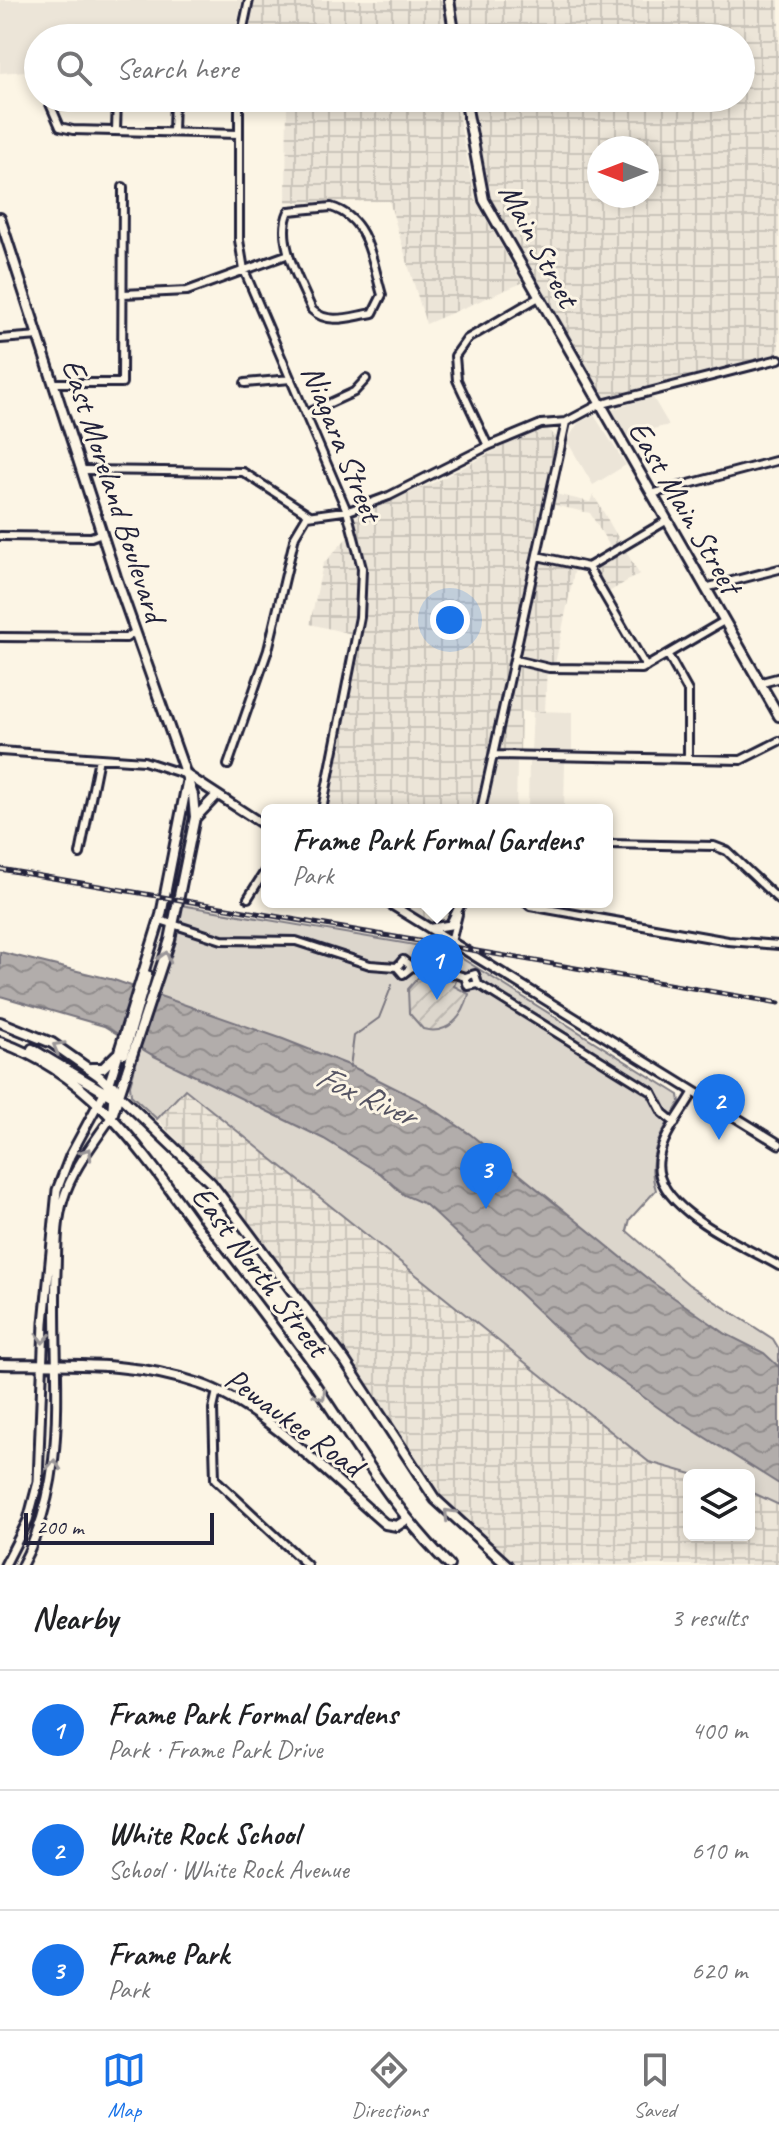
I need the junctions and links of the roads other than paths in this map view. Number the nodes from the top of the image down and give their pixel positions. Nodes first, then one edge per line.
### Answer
1 (249, 0) edge
2 (449, 0) edge
3 (244, 24) edge
4 (453, 24) edge
5 (53, 112) edge
6 (117, 112) edge
7 (174, 112) edge
8 (239, 112) edge
9 (468, 112) edge
10 (116, 131) junction
11 (173, 132) junction
12 (239, 134) junction
13 (123, 187) dead end
14 (0, 218) edge
15 (289, 254) junction
16 (244, 270) junction
17 (123, 294) junction
18 (539, 297) junction
19 (39, 336) junction
20 (0, 339) edge
21 (779, 359) edge
22 (291, 379) junction
23 (366, 379) dead end
24 (54, 383) junction
25 (245, 383) dead end
26 (598, 405) junction
27 (306, 414) junction
28 (566, 422) junction
29 (488, 446) junction
30 (779, 460) edge
31 (82, 470) junction
32 (651, 494) junction
33 (347, 511) junction
34 (310, 515) junction
35 (666, 521) junction
36 (102, 533) junction
37 (0, 536) edge
38 (537, 556) junction
39 (588, 567) junction
40 (779, 569) edge
41 (705, 588) junction
42 (724, 621) junction
43 (135, 632) junction
44 (0, 637) edge
45 (668, 655) junction
46 (515, 660) junction
47 (646, 667) junction
48 (779, 678) edge
49 (760, 683) junction
50 (779, 716) edge
51 (779, 741) edge
52 (0, 751) edge
53 (494, 755) junction
54 (99, 758) junction
55 (688, 759) junction
56 (228, 765) dead end
57 (187, 775) junction
58 (216, 796) junction
59 (323, 804) edge
60 (482, 804) edge
61 (195, 817) junction
62 (261, 823) edge
63 (613, 844) edge
64 (80, 854) dead end
65 (174, 858) junction
66 (186, 862) junction
67 (261, 877) edge
68 (248, 898) dead end
69 (779, 900) edge
70 (397, 908) edge
71 (458, 908) edge
72 (459, 908) edge
73 (541, 908) edge
74 (160, 920) junction
75 (174, 922) junction
76 (428, 927) junction
77 (451, 942) junction
78 (779, 945) edge
79 (146, 989) junction
80 (0, 1022) edge
81 (2, 1043) edge
82 (127, 1049) junction
83 (88, 1067) junction
84 (109, 1090) junction
85 (693, 1093) junction
86 (122, 1096) junction
87 (101, 1104) junction
88 (112, 1116) junction
89 (675, 1123) junction
90 (779, 1144) edge
91 (779, 1266) edge
92 (0, 1364) edge
93 (41, 1365) junction
94 (55, 1365) junction
95 (217, 1391) junction
96 (41, 1414) junction
97 (56, 1414) junction
98 (37, 1490) junction
99 (51, 1493) junction
100 (406, 1520) junction
101 (5, 1565) edge
102 (22, 1565) edge
103 (307, 1565) edge
104 (449, 1565) edge
105 (507, 1565) edge

1 - 3 street
2 - 4 main road
5 - 10 street
6 - 10 street
7 - 11 street
8 - 12 street, Niagara Street
9 - 18 main road, Main Street
10 - 11 street
11 - 12 street
12 - 16 street, Niagara Street
13 - 17 street
14 - 19 main road, East Moreland Boulevard
15 - 15 street
15 - 16 street
16 - 17 street
16 - 22 street, Niagara Street
17 - 24 street
18 - 26 main road, Main Street
18 - 29 street
19 - 20 street
19 - 24 main road, East Moreland Boulevard
21 - 26 street
22 - 25 street
22 - 27 street, Niagara Street
23 - 27 street
24 - 31 main road, East Moreland Boulevard
26 - 28 street
26 - 32 main road, East Main Street
27 - 33 street, Niagara Street
28 - 29 street
28 - 38 street
29 - 33 street
30 - 32 street
31 - 34 street
31 - 36 main road, East Moreland Boulevard
32 - 35 main road, East Main Street
33 - 34 street
33 - 59 street, Niagara Street
34 - 56 street
35 - 39 street
35 - 41 main road, East Main Street
36 - 37 street
36 - 43 main road, East Moreland Boulevard
38 - 39 street
38 - 46 street
39 - 47 street
40 - 41 street
41 - 42 main road, East Main Street
42 - 45 street
42 - 49 main road, East Main Street
43 - 44 street
43 - 57 main road, East Moreland Boulevard
45 - 47 street
45 - 55 street
46 - 47 street
46 - 53 street
48 - 49 street
49 - 50 main road, East Main Street
51 - 55 street
52 - 54 street
53 - 55 street
53 - 60 street
54 - 57 street
54 - 64 street
57 - 58 street
57 - 61 main road, East Moreland Boulevard
57 - 65 main road, East Moreland Boulevard
58 - 61 main road
58 - 62 street
61 - 66 main road, East Moreland Boulevard
63 - 69 street
65 - 66 main road
65 - 74 main road, East Moreland Boulevard
66 - 75 main road, East Moreland Boulevard
67 - 68 street
70 - 76 street
71 - 76 street
72 - 77 street
73 - 78 street
74 - 75 street
74 - 79 main road, East Moreland Boulevard
79 -> 75 main road, East Moreland Boulevard
75 - 89 street
76 - 77 street
77 - 85 street
79 - 82 main road, East Moreland Boulevard
79 - 82 main road, East Moreland Boulevard
83 -> 80 main road
81 - 84 main road
81 - 87 main road, East North Street
82 - 83 main road
82 - 84 main road, East Moreland Boulevard
82 - 86 main road
83 - 84 main road
84 - 86 main road
84 - 87 street
84 - 88 main road
85 - 89 street
85 - 90 street
86 - 88 main road
105 -> 86 main road
87 - 88 main road, East North Street
87 -> 93 street
94 -> 88 street
88 -> 100 main road, East North Street
89 - 91 street
92 - 93 main road, Pewaukee Road
93 - 94 main road, Pewaukee Road
93 - 96 street
94 - 95 main road, Pewaukee Road
94 - 97 street
95 - 100 main road, Pewaukee Road
95 - 103 street
96 - 97 street
96 - 98 street
99 -> 97 street
98 - 99 street
98 - 101 street
99 - 102 street
100 - 104 main road, East North Street

